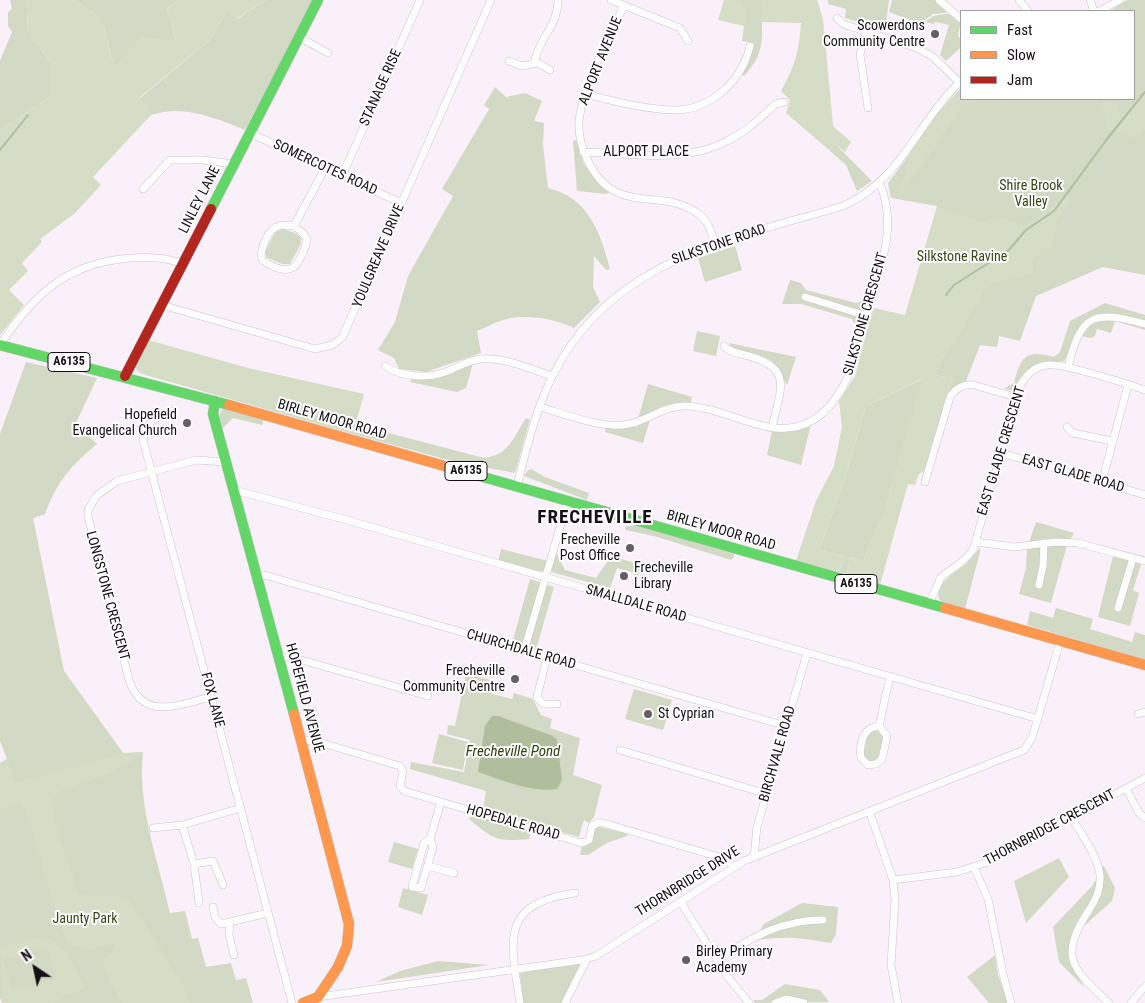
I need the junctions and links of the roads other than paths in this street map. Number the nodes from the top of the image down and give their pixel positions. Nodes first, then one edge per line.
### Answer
1 (318, 0) edge
2 (420, 0) edge
3 (491, 0) edge
4 (558, 0) edge
5 (611, 0) edge
6 (939, 0) edge
7 (1019, 0) edge
8 (1120, 0) edge
9 (624, 5) junction
10 (1027, 10) edge
11 (1101, 10) edge
12 (837, 18) dead end
13 (960, 18) edge
14 (866, 31) junction
15 (299, 37) junction
16 (688, 42) dead end
17 (750, 46) dead end
18 (328, 53) dead end
19 (509, 62) dead end
20 (534, 63) junction
21 (550, 70) dead end
22 (960, 82) edge
23 (585, 94) junction
24 (784, 102) dead end
25 (868, 108) dead end
26 (250, 133) junction
27 (584, 152) junction
28 (234, 164) junction
29 (325, 168) junction
30 (342, 176) junction
31 (880, 184) junction
32 (143, 189) dead end
33 (401, 203) junction
34 (294, 226) junction
35 (715, 245) junction
36 (183, 264) junction
37 (804, 297) dead end
38 (162, 304) junction
39 (867, 316) junction
40 (1145, 324) edge
41 (0, 345) edge
42 (724, 346) dead end
43 (385, 366) dead end
44 (1068, 368) junction
45 (125, 376) junction
46 (552, 376) junction
47 (1128, 386) junction
48 (1145, 390) edge
49 (1018, 398) junction
50 (215, 400) junction
51 (540, 407) junction
52 (173, 411) dead end
53 (772, 427) junction
54 (1067, 427) dead end
55 (1112, 441) junction
56 (1001, 453) junction
57 (226, 462) junction
58 (152, 472) junction
59 (925, 482) dead end
60 (1102, 482) junction
61 (517, 485) junction
62 (234, 490) junction
63 (1145, 495) edge
64 (568, 500) junction
65 (976, 542) junction
66 (1044, 543) junction
67 (1133, 558) junction
68 (1145, 560) edge
69 (256, 574) junction
70 (545, 578) junction
71 (1039, 585) dead end
72 (929, 604) junction
73 (1118, 608) dead end
74 (1060, 642) junction
75 (524, 650) junction
76 (807, 653) junction
77 (279, 657) junction
78 (547, 657) junction
79 (1145, 665) edge
80 (890, 676) junction
81 (428, 696) dead end
82 (211, 697) junction
83 (557, 704) dead end
84 (1038, 719) junction
85 (786, 726) junction
86 (879, 726) junction
87 (301, 740) junction
88 (620, 750) dead end
89 (1145, 778) edge
90 (1126, 788) junction
91 (767, 794) junction
92 (441, 802) junction
93 (241, 808) junction
94 (870, 813) junction
95 (1071, 817) junction
96 (1145, 818) edge
97 (182, 824) junction
98 (152, 828) dead end
99 (430, 839) junction
100 (754, 857) junction
101 (194, 864) junction
102 (428, 866) junction
103 (734, 867) junction
104 (974, 867) junction
105 (454, 873) dead end
106 (893, 880) junction
107 (223, 885) dead end
108 (574, 893) dead end
109 (680, 901) junction
110 (199, 903) dead end
111 (213, 907) dead end
112 (268, 913) junction
113 (823, 920) dead end
114 (230, 923) junction
115 (234, 955) dead end
116 (587, 959) junction
117 (717, 961) junction
118 (515, 969) junction
119 (1145, 986) edge
120 (318, 997) junction
121 (292, 1003) edge
122 (303, 1003) edge
123 (520, 1003) edge
124 (565, 1003) edge
125 (749, 1003) edge
126 (775, 1003) edge
127 (804, 1003) edge
128 (898, 1003) edge
129 (1011, 1003) edge
130 (1109, 1003) edge
131 (1131, 1003) edge

1 - 15 main road, LINLEY LANE
2 - 30 street, STANAGE RISE
3 - 33 street, YOULGREAVE DRIVE
4 - 20 street
5 - 9 street
6 - 13 street
7 - 10 street
8 - 11 street
9 - 16 street
9 - 23 street, ALPORT AVENUE
12 - 14 street
14 - 22 street
14 - 25 street
15 - 18 street
15 - 26 main road, LINLEY LANE
17 - 23 street
19 - 20 street
20 - 21 street
22 - 31 street, SILKSTONE ROAD
23 - 27 street, ALPORT AVENUE
24 - 27 street, ALPORT PLACE
26 - 28 main road, LINLEY LANE
26 - 29 street, SOMERCOTES ROAD
27 - 35 street, ALPORT AVENUE
28 - 32 street
28 - 36 main road, LINLEY LANE
29 - 30 street, SOMERCOTES ROAD
29 - 34 street
30 - 33 street, SOMERCOTES ROAD
31 - 35 street, SILKSTONE ROAD
31 - 39 street, SILKSTONE CRESCENT
33 - 38 street, YOULGREAVE DRIVE
34 - 34 street
35 - 46 street, SILKSTONE ROAD
36 - 38 main road, LINLEY LANE
36 - 41 street
37 - 39 street
38 - 45 main road, LINLEY LANE
39 - 53 street, SILKSTONE CRESCENT
40 - 44 street
41 - 45 main road, BIRLEY MOOR ROAD / A6135
42 - 53 street
43 - 46 street
44 - 47 street, EAST GLADE CRESCENT
44 - 49 street, EAST GLADE CRESCENT
45 - 50 main road, BIRLEY MOOR ROAD / A6135
46 - 51 street, SILKSTONE ROAD
47 - 48 street, EAST GLADE CRESCENT
47 - 55 street
49 - 56 street, EAST GLADE CRESCENT
49 - 59 street
50 - 57 main road, HOPEFIELD AVENUE
50 - 61 main road, BIRLEY MOOR ROAD / A6135
51 - 53 street, SILKSTONE CRESCENT
51 - 61 street, SILKSTONE ROAD
52 - 58 street, FOX LANE
54 - 55 street
55 - 60 street
56 - 60 street, EAST GLADE ROAD
56 - 65 street, EAST GLADE CRESCENT
57 - 58 street, LONGSTONE CRESCENT
57 - 62 main road, HOPEFIELD AVENUE
58 - 82 street, FOX LANE
58 - 82 street, LONGSTONE CRESCENT
60 - 63 street, EAST GLADE ROAD
61 - 64 main road, BIRLEY MOOR ROAD / A6135
62 - 69 main road, HOPEFIELD AVENUE
62 - 70 street, SMALLDALE ROAD
64 - 70 street
64 - 72 main road, BIRLEY MOOR ROAD / A6135
65 - 66 street
65 - 72 street, EAST GLADE CRESCENT
66 - 67 street
66 - 71 street
67 - 68 street
67 - 73 street
69 - 75 street, CHURCHDALE ROAD
69 - 77 main road, HOPEFIELD AVENUE
70 - 75 street
70 - 76 street, SMALLDALE ROAD
72 - 74 main road, BIRLEY MOOR ROAD / A6135
74 - 79 main road, BIRLEY MOOR ROAD / A6135
74 - 84 street, THORNBRIDGE DRIVE
75 - 78 street, CHURCHDALE ROAD
76 - 80 street, SMALLDALE ROAD
76 - 85 street, BIRCHVALE ROAD
77 - 81 street
77 - 87 main road, HOPEFIELD AVENUE
78 - 83 street
78 - 85 street, CHURCHDALE ROAD
80 - 84 street, SMALLDALE ROAD
80 - 86 street
82 - 93 street, FOX LANE
84 - 94 street, THORNBRIDGE DRIVE
85 - 91 street, BIRCHVALE ROAD
86 - 86 street
87 - 92 street, HOPEDALE ROAD
87 - 120 main road, HOPEFIELD AVENUE
88 - 91 street
89 - 90 street, THORNBRIDGE CRESCENT
90 - 95 street, THORNBRIDGE CRESCENT
90 - 96 street
91 - 100 street, BIRCHVALE ROAD
92 - 99 street
92 - 103 street, HOPEDALE ROAD
93 - 97 street
93 - 112 street, FOX LANE
94 - 100 street, THORNBRIDGE DRIVE
94 - 106 street
95 - 104 street, THORNBRIDGE CRESCENT
95 - 130 street
97 - 98 street
97 - 101 street
99 - 102 street
99 - 102 street
100 - 103 street, THORNBRIDGE DRIVE
101 - 107 street
101 - 110 street
102 - 105 street
103 - 109 street, THORNBRIDGE DRIVE
104 - 106 street, THORNBRIDGE CRESCENT
104 - 129 street
106 - 128 street
108 - 118 street
109 - 116 street, THORNBRIDGE DRIVE
109 - 117 street
111 - 114 street
112 - 114 street
112 - 121 street, FOX LANE
113 - 117 street
114 - 115 street
116 - 118 street, THORNBRIDGE DRIVE
116 - 124 street
117 - 125 street
118 - 120 street, THORNBRIDGE DRIVE
118 - 123 street
119 - 131 street
120 - 122 main road, THORNBRIDGE DRIVE
126 - 127 street

